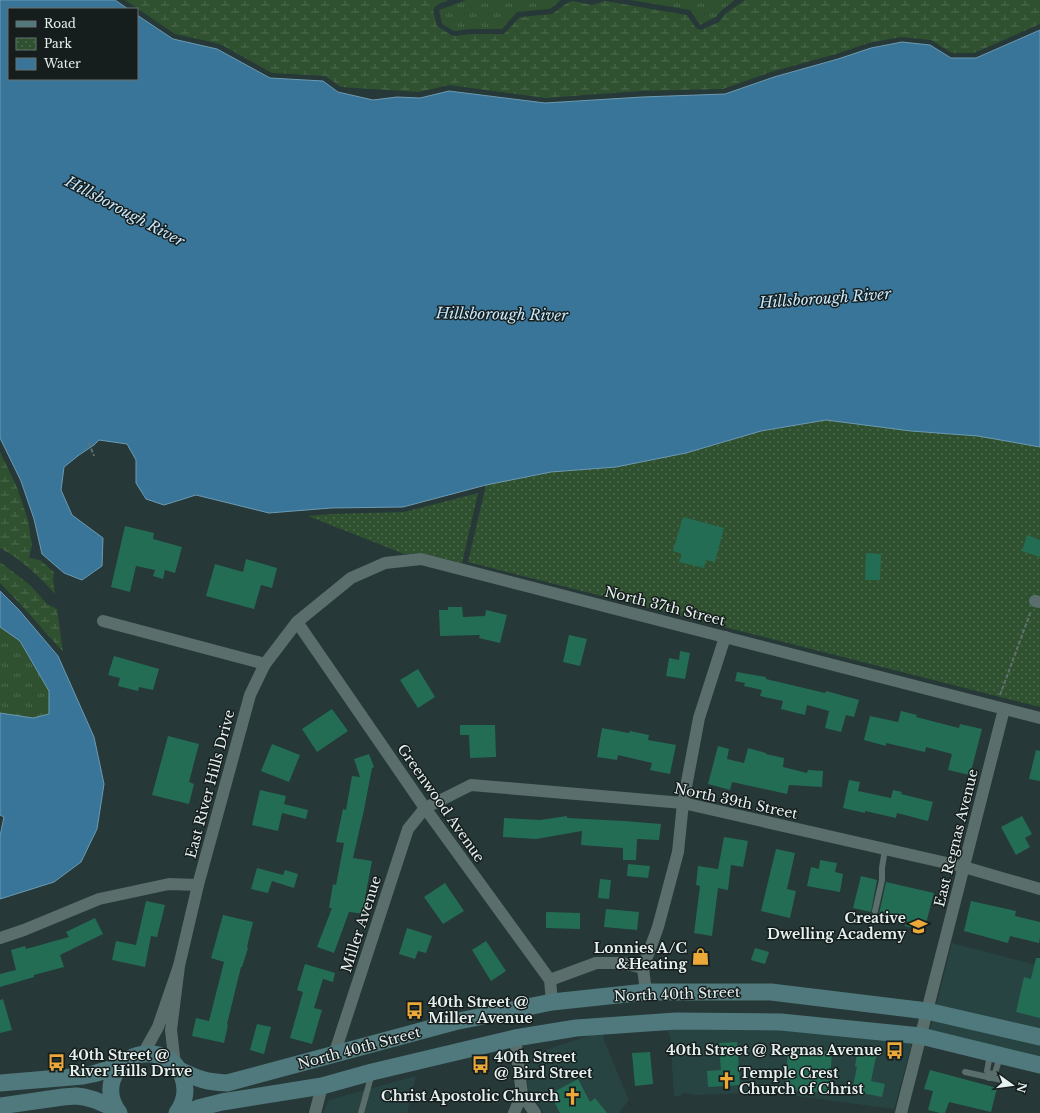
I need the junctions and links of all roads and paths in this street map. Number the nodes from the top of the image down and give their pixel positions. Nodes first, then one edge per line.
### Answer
1 (89, 443) dead end
2 (94, 456) dead end
3 (1038, 601) edge
4 (104, 621) dead end
5 (297, 622) junction
6 (724, 637) junction
7 (265, 664) junction
8 (1000, 708) junction
9 (1040, 718) edge
10 (683, 803) junction
11 (425, 808) junction
12 (885, 849) junction
13 (964, 868) junction
14 (198, 885) junction
15 (1040, 889) edge
16 (875, 911) dead end
17 (0, 938) edge
18 (180, 966) junction
19 (643, 968) junction
20 (550, 980) junction
21 (646, 992) junction
22 (552, 1002) junction
23 (927, 1011) junction
24 (921, 1036) junction
25 (1040, 1037) edge
26 (515, 1038) junction
27 (143, 1054) junction
28 (995, 1054) junction
29 (334, 1055) junction
30 (1040, 1065) edge
31 (120, 1066) junction
32 (177, 1067) junction
33 (372, 1072) junction
34 (965, 1072) dead end
35 (989, 1076) junction
36 (1006, 1081) dead end
37 (0, 1083) edge
38 (322, 1086) junction
39 (522, 1094) junction
40 (0, 1106) edge
41 (117, 1111) edge
42 (177, 1113) edge
43 (186, 1113) edge
44 (315, 1113) edge
45 (361, 1113) edge
46 (514, 1113) edge
47 (536, 1113) edge
48 (902, 1113) edge

1 - 2 path
3 - 8 path
4 - 7 street
5 - 6 street, North 37th Street
5 - 7 street, East River Hills Drive
5 - 11 street, Greenwood Avenue
6 - 8 street, North 37th Street
6 - 10 street
7 - 14 street, East River Hills Drive
8 - 9 street, North 37th Street
8 - 13 street, East Regnas Avenue
10 - 11 street, North 39th Street
10 - 12 street, North 39th Street
10 - 19 street
11 - 20 street, Greenwood Avenue
11 - 29 street, Miller Avenue
12 - 13 street, North 39th Street
12 - 16 lane
13 - 15 street, North 39th Street
13 - 23 street, East Regnas Avenue
14 - 17 street
14 - 18 street, East River Hills Drive
18 - 27 street, East River Hills Drive
18 - 32 street, East River Hills Drive
19 - 20 street
19 - 21 street
20 - 22 street
21 - 22 main road, North 40th Street
21 - 23 main road, North 40th Street
22 - 29 main road, North 40th Street
23 - 24 street, East Regnas Avenue
23 - 25 main road, North 40th Street
24 - 26 main road, North 40th Street
24 - 28 main road, North 40th Street
24 - 48 street, East Regnas Avenue
26 - 33 main road, North 40th Street
26 - 39 street
27 - 31 main road
27 - 32 main road, North 40th Street
28 - 30 main road, North 40th Street
28 - 35 lane
28 - 35 lane
29 - 32 main road, North 40th Street
31 - 37 main road
31 - 41 main road
32 - 42 main road
33 - 38 main road, North 40th Street
33 - 45 lane
34 - 35 lane
35 - 36 lane
38 - 43 main road, North 40th Street
38 - 44 street
39 - 46 street
39 - 47 street
40 - 41 main road

